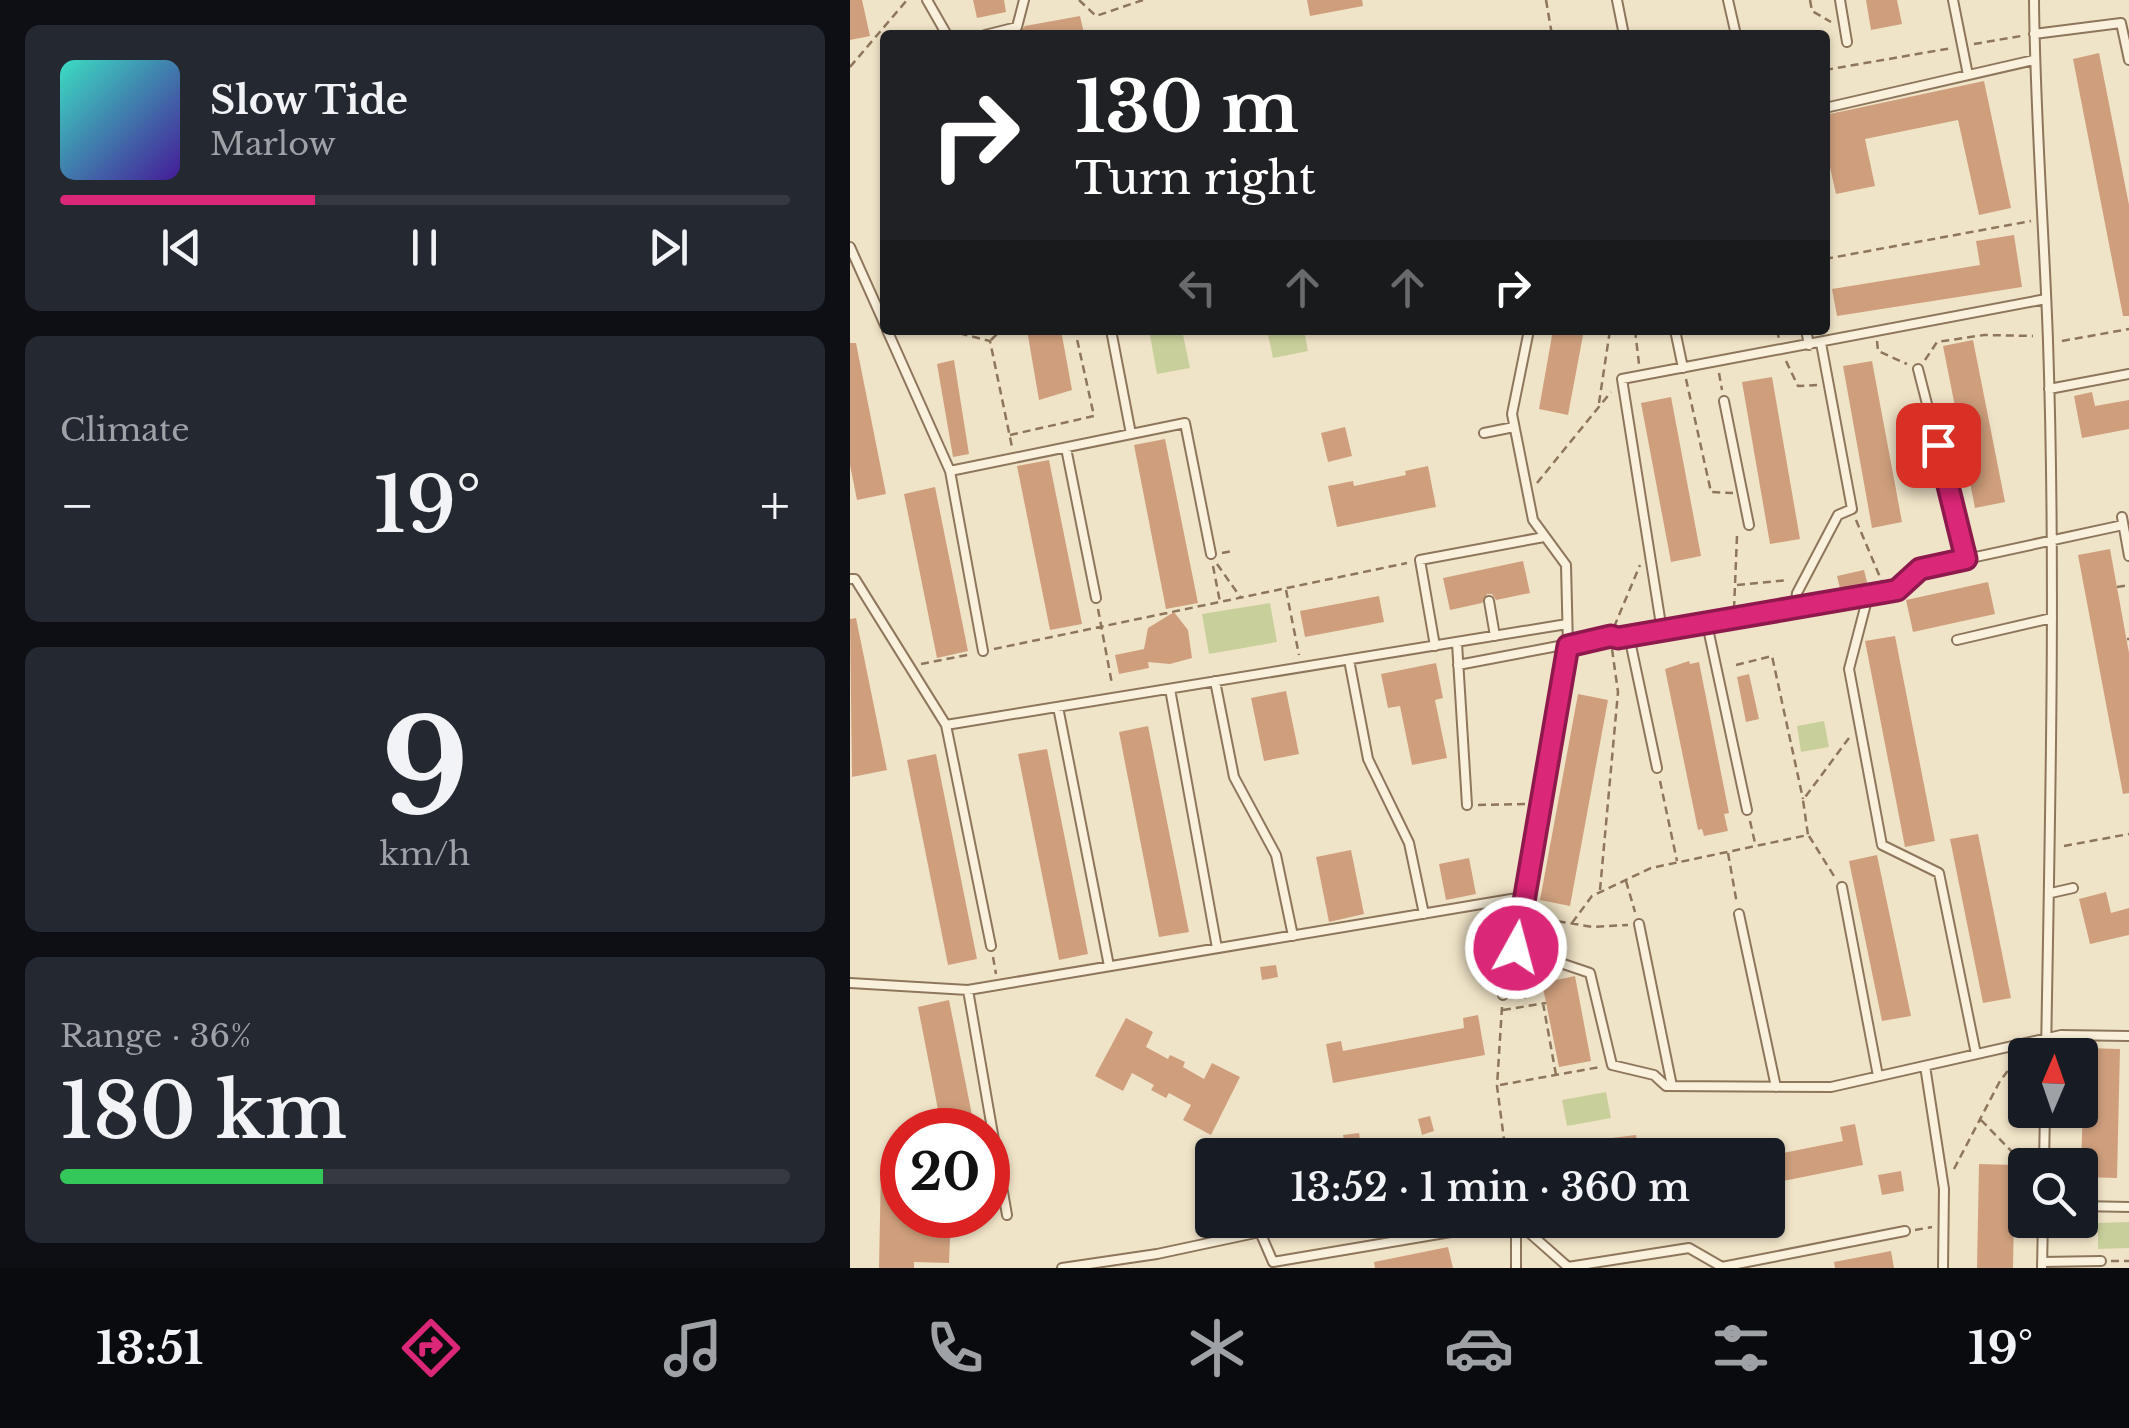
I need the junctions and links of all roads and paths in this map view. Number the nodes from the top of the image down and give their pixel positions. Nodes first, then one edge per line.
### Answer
1 (907, 0) edge
2 (928, 0) edge
3 (1024, 0) edge
4 (1079, 0) edge
5 (1143, 0) edge
6 (1546, 0) edge
7 (1617, 0) edge
8 (1728, 0) edge
9 (1810, 0) edge
10 (1840, 0) edge
11 (1953, 0) edge
12 (2034, 0) edge
13 (881, 30) edge
14 (943, 30) edge
15 (1005, 30) edge
16 (1551, 30) edge
17 (1623, 30) edge
18 (1735, 30) edge
19 (1845, 30) junction
20 (880, 31) edge
21 (2034, 34) junction
22 (1847, 42) dead end
23 (1962, 46) junction
24 (2034, 60) junction
25 (2129, 60) edge
26 (850, 66) edge
27 (1830, 69) edge
28 (1968, 74) junction
29 (1830, 107) edge
30 (2042, 220) junction
31 (850, 247) edge
32 (1830, 258) edge
33 (2046, 299) junction
34 (880, 314) edge
35 (2129, 329) edge
36 (1875, 333) junction
37 (889, 335) edge
38 (967, 335) edge
39 (997, 335) edge
40 (1076, 335) edge
41 (1112, 335) edge
42 (1527, 335) edge
43 (1609, 335) edge
44 (1636, 335) edge
45 (1677, 335) edge
46 (1807, 335) edge
47 (2034, 336) dead end
48 (990, 341) junction
49 (2058, 342) dead end
50 (1821, 343) junction
51 (1809, 345) junction
52 (1781, 350) junction
53 (1716, 362) junction
54 (1683, 368) junction
55 (1918, 369) junction
56 (2129, 374) edge
57 (1641, 376) junction
58 (1622, 380) junction
59 (1829, 385) junction
60 (2049, 389) junction
61 (1724, 400) joint
62 (1598, 406) junction
63 (1514, 428) junction
64 (1484, 433) dead end
65 (1131, 434) junction
66 (1010, 435) junction
67 (1066, 448) junction
68 (1015, 458) junction
69 (950, 471) junction
70 (1742, 493) junction
71 (1528, 494) junction
72 (1852, 509) junction
73 (1749, 526) joint
74 (1544, 536) junction
75 (2051, 540) junction
76 (1648, 545) junction
77 (1211, 554) junction
78 (2129, 556) edge
79 (1966, 559) junction
80 (1420, 560) junction
81 (1805, 578) junction
82 (850, 579) edge
83 (1735, 585) junction
84 (2129, 585) edge
85 (1286, 588) junction
86 (2117, 588) dead end
87 (1886, 592) junction
88 (1868, 596) junction
89 (1096, 598) joint
90 (1241, 598) junction
91 (1490, 601) dead end
92 (1220, 602) junction
93 (1795, 609) junction
94 (2052, 618) junction
95 (1734, 619) junction
96 (1568, 624) junction
97 (1707, 624) junction
98 (1102, 627) junction
99 (1662, 631) junction
100 (1495, 636) junction
101 (1611, 636) junction
102 (1629, 636) junction
103 (1957, 640) dead end
104 (1457, 642) junction
105 (1434, 646) junction
106 (1568, 646) junction
107 (984, 651) junction
108 (1350, 660) junction
109 (1458, 665) junction
110 (1736, 665) dead end
111 (910, 667) junction
112 (1302, 668) junction
113 (1215, 682) junction
114 (1170, 689) junction
115 (1115, 698) junction
116 (1058, 706) junction
117 (1859, 724) junction
118 (946, 725) junction
119 (1657, 768) joint
120 (1803, 800) junction
121 (1540, 804) junction
122 (1467, 805) joint
123 (1748, 810) joint
124 (2129, 834) edge
125 (1808, 835) junction
126 (1755, 846) junction
127 (2064, 846) dead end
128 (1727, 852) junction
129 (1677, 862) junction
130 (1626, 880) junction
131 (1842, 887) joint
132 (2073, 888) dead end
133 (1599, 892) junction
134 (2050, 893) junction
135 (1523, 897) junction
136 (1424, 914) junction
137 (1739, 914) joint
138 (1520, 915) junction
139 (1572, 924) junction
140 (1639, 924) junction
141 (1292, 936) junction
142 (991, 946) joint
143 (1217, 948) junction
144 (1516, 948) junction
145 (1109, 966) junction
146 (850, 982) edge
147 (998, 985) junction
148 (968, 990) junction
149 (1524, 991) dead end
150 (1502, 995) joint
151 (1526, 1006) junction
152 (1502, 1010) junction
153 (2129, 1036) edge
154 (2046, 1038) edge
155 (2050, 1038) edge
156 (2008, 1047) edge
157 (1976, 1054) junction
158 (1612, 1065) junction
159 (1925, 1066) junction
160 (2008, 1071) edge
161 (1556, 1075) junction
162 (1878, 1076) junction
163 (1497, 1086) junction
164 (1672, 1086) junction
165 (1776, 1087) junction
166 (988, 1108) edge
167 (1980, 1119) junction
168 (1504, 1138) edge
169 (2008, 1148) edge
170 (1944, 1189) junction
171 (2098, 1206) edge
172 (2129, 1207) edge
173 (1946, 1226) junction
174 (1906, 1231) joint
175 (1422, 1238) edge
176 (1516, 1238) edge
177 (1535, 1238) edge
178 (2043, 1238) edge
179 (2101, 1261) dead end
180 (1272, 1265) edge
181 (2042, 1265) edge
182 (1062, 1268) edge
183 (1516, 1268) edge
184 (1722, 1268) edge
185 (1943, 1268) edge

1 - 13 path
2 - 14 lane
3 - 15 lane
4 - 5 path
6 - 16 path
7 - 17 lane
8 - 18 lane
9 - 19 path
10 - 19 lane
11 - 23 lane
12 - 21 lane
19 - 22 lane
20 - 26 path
21 - 23 path
21 - 24 lane
21 - 25 lane
23 - 27 path
23 - 28 lane
24 - 28 lane
24 - 30 lane
28 - 29 lane
30 - 32 path
30 - 33 lane
31 - 34 lane
33 - 36 lane
33 - 60 lane
35 - 49 path
36 - 50 lane
36 - 55 path
37 - 69 lane
38 - 48 path
39 - 48 path
40 - 66 path
41 - 65 lane
42 - 63 lane
43 - 62 path
44 - 57 path
45 - 54 lane
46 - 51 lane
47 - 55 path
48 - 66 path
50 - 51 lane
50 - 59 lane
51 - 52 lane
52 - 53 lane
52 - 59 path
53 - 54 lane
53 - 61 path
54 - 57 lane
54 - 70 path
55 - 79 lane
56 - 60 lane
57 - 58 lane
58 - 62 path
58 - 76 lane
59 - 72 lane
60 - 75 lane
61 - 70 lane
62 - 71 path
63 - 64 lane
63 - 71 lane
65 - 67 lane
65 - 77 lane
66 - 68 path
67 - 68 lane
67 - 89 lane
68 - 69 lane
69 - 107 lane
70 - 73 lane
71 - 74 lane
72 - 81 lane
72 - 87 path
73 - 83 path
74 - 80 lane
74 - 96 lane
75 - 78 lane
75 - 79 lane
75 - 94 lane
76 - 99 lane
76 - 101 path
77 - 90 path
77 - 92 path
79 - 87 lane
80 - 85 path
80 - 105 lane
81 - 83 path
81 - 93 lane
82 - 111 lane
83 - 95 path
84 - 86 path
85 - 90 path
85 - 112 path
87 - 88 lane
88 - 93 lane
88 - 117 lane
89 - 98 path
90 - 92 path
91 - 100 lane
92 - 98 path
93 - 95 lane
94 - 103 lane
94 - 134 lane
95 - 97 lane
96 - 100 lane
96 - 106 lane
97 - 99 lane
97 - 123 lane
98 - 107 path
98 - 115 path
99 - 102 lane
100 - 104 lane
101 - 102 lane
101 - 106 lane
101 - 133 path
102 - 119 lane
104 - 105 lane
104 - 109 lane
105 - 108 lane
106 - 109 lane
106 - 121 lane
107 - 111 path
108 - 112 lane
108 - 136 lane
109 - 122 lane
110 - 120 path
111 - 118 lane
112 - 113 lane
113 - 114 lane
113 - 141 lane
114 - 115 lane
114 - 143 lane
115 - 116 lane
116 - 118 lane
116 - 145 lane
117 - 120 path
117 - 157 lane
118 - 142 lane
119 - 129 path
120 - 125 path
121 - 122 path
121 - 135 lane
123 - 126 path
124 - 127 path
125 - 126 path
125 - 131 path
126 - 128 path
128 - 129 path
128 - 137 path
129 - 130 path
130 - 133 path
130 - 140 path
131 - 162 lane
132 - 134 lane
133 - 139 path
134 - 154 lane
135 - 136 lane
135 - 138 lane
136 - 141 lane
137 - 165 lane
138 - 139 path
138 - 144 lane
139 - 140 path
140 - 164 lane
141 - 143 lane
142 - 147 path
143 - 145 lane
144 - 150 lane
144 - 158 lane
145 - 147 lane
146 - 148 lane
147 - 148 lane
148 - 166 lane
149 - 151 path
150 - 152 path
151 - 152 path
151 - 161 path
152 - 163 path
153 - 155 lane
156 - 157 lane
157 - 159 lane
158 - 161 path
158 - 164 lane
159 - 162 lane
159 - 170 lane
160 - 167 path
161 - 163 path
162 - 165 lane
163 - 168 path
164 - 165 lane
167 - 169 path
167 - 170 path
170 - 173 lane
171 - 172 lane
173 - 174 path
173 - 185 lane
174 - 184 lane
175 - 180 lane
176 - 183 lane
177 - 184 lane
178 - 181 lane
179 - 181 lane
180 - 182 lane

